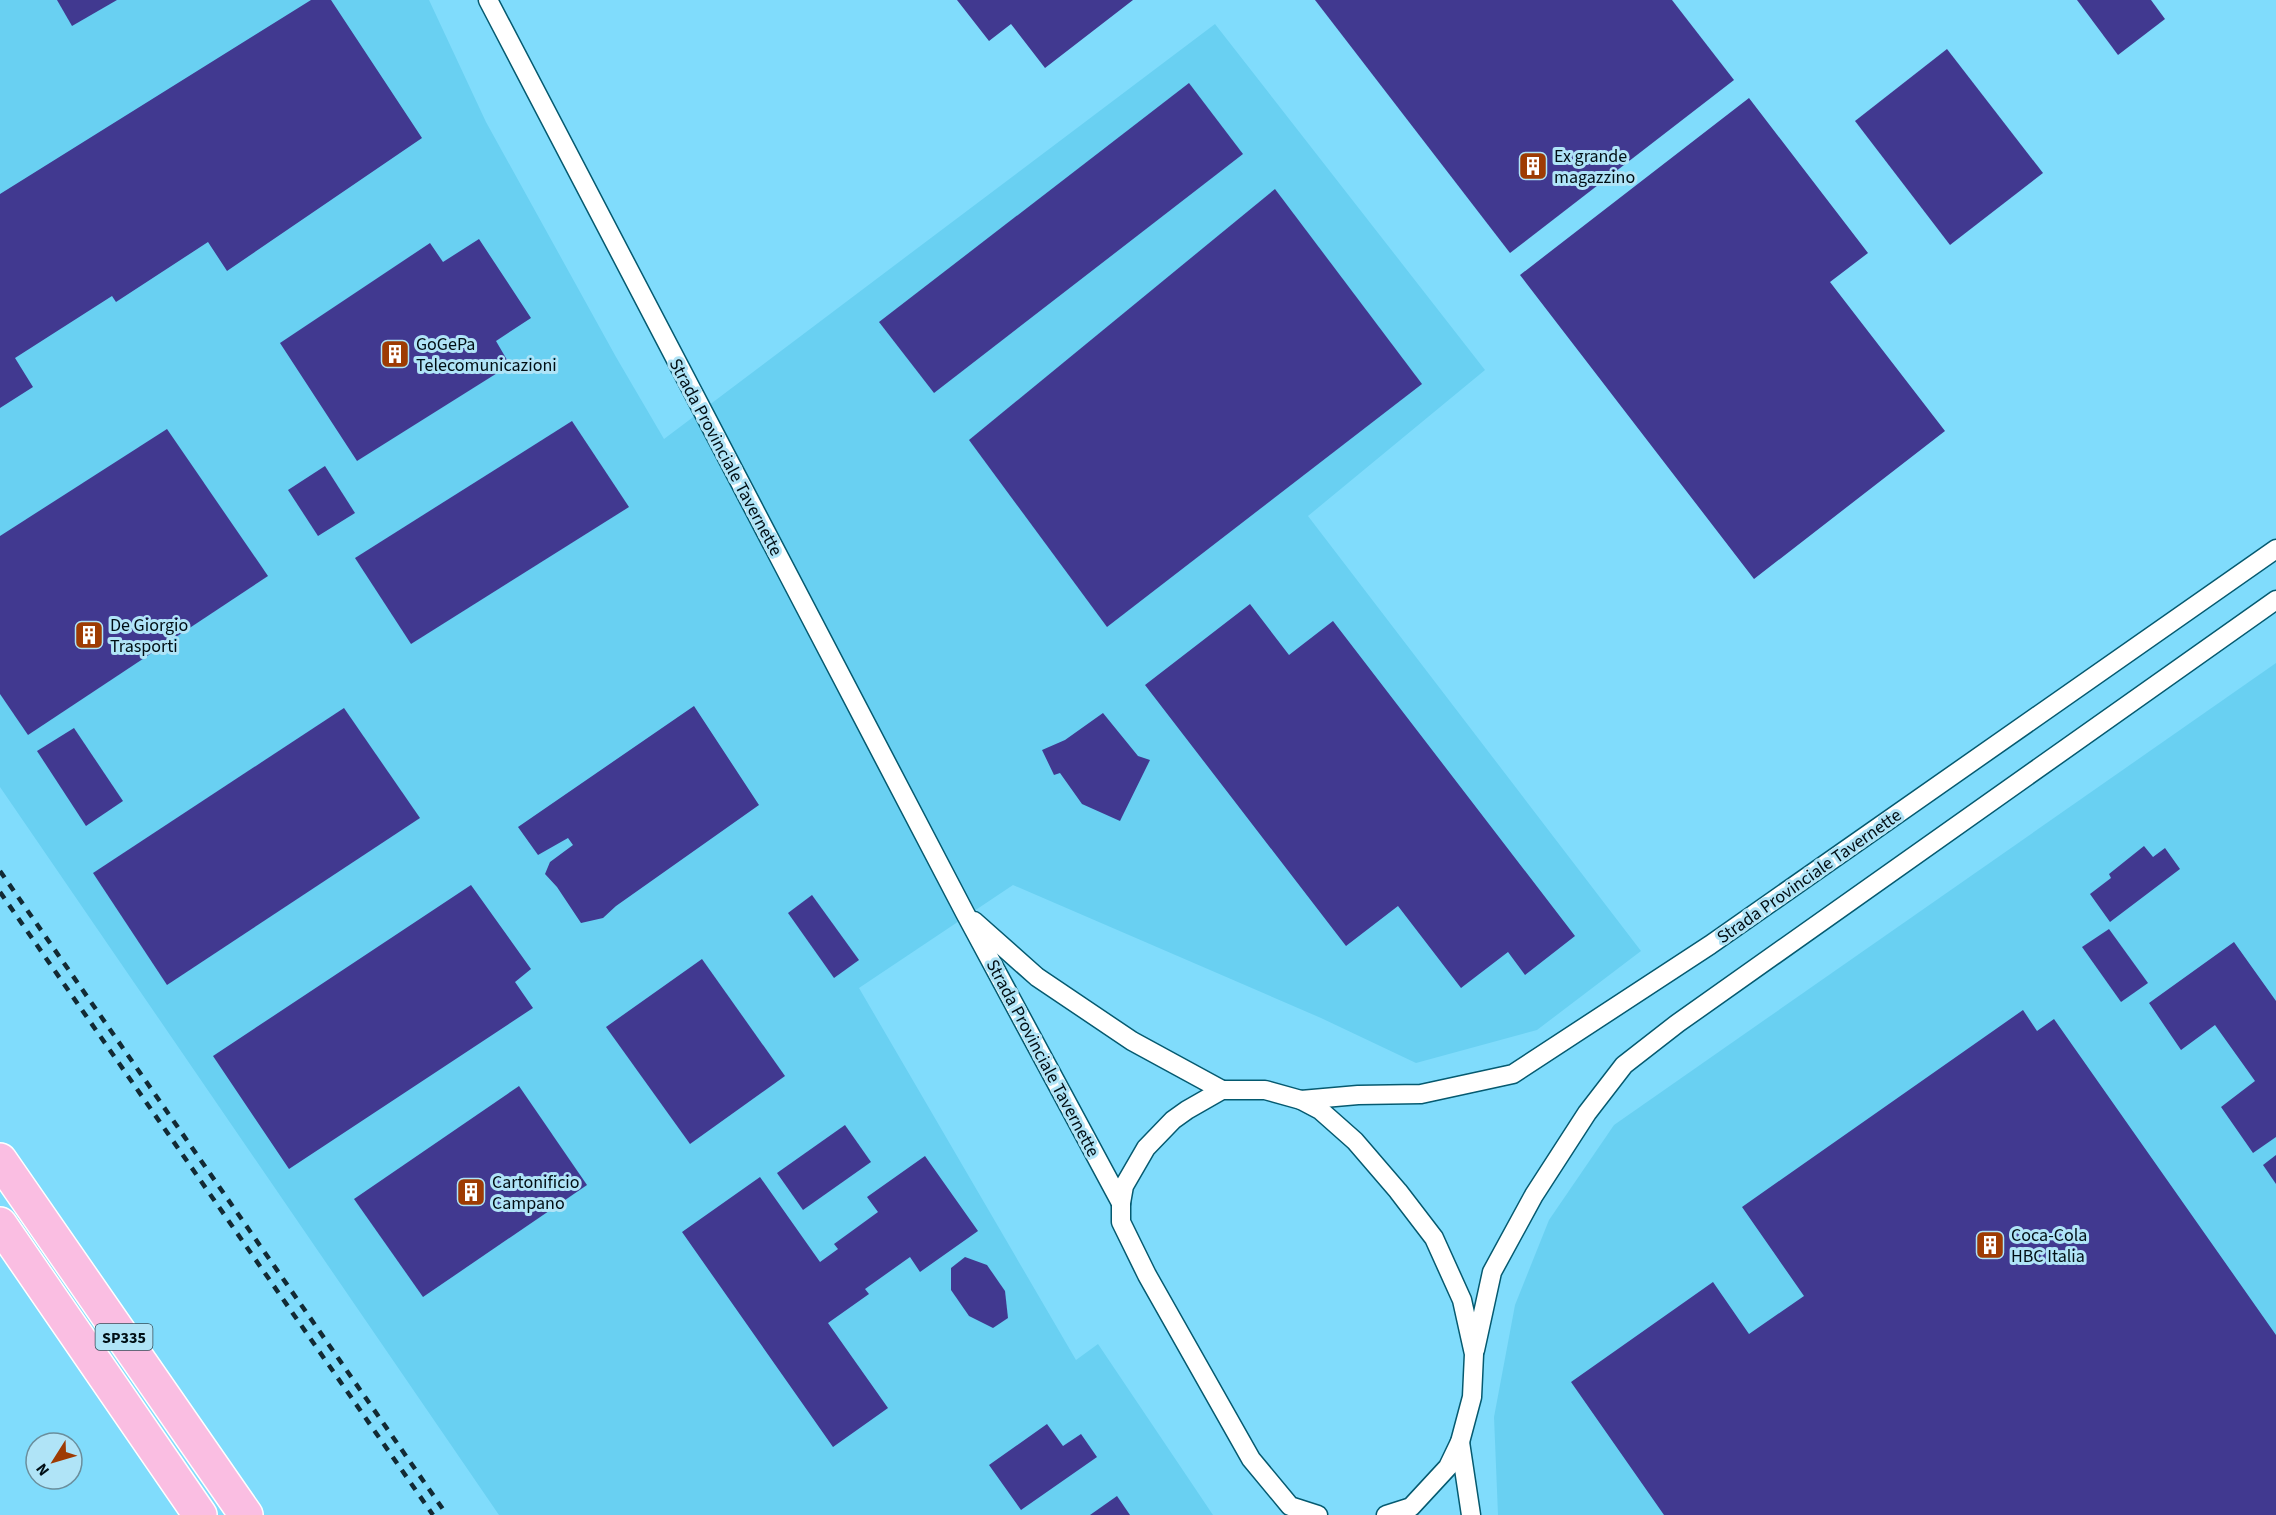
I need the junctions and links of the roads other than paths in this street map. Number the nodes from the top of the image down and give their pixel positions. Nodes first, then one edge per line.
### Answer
1 (488, 0) edge
2 (2276, 549) edge
3 (2276, 600) edge
4 (965, 913) junction
5 (1222, 1090) junction
6 (1300, 1100) junction
7 (0, 1160) edge
8 (1121, 1203) junction
9 (0, 1224) edge
10 (1474, 1354) junction
11 (1460, 1442) junction
12 (1294, 1510) edge
13 (200, 1515) edge
14 (246, 1515) edge
15 (1318, 1515) edge
16 (1386, 1515) edge
17 (1471, 1515) edge

1 - 4 street, Strada Provinciale Tavernette
2 - 6 street, Strada Provinciale Tavernette
3 - 10 street
4 - 5 street, Strada Provinciale Tavernette
4 - 8 street, Strada Provinciale Tavernette
5 - 6 street
5 - 8 street
6 - 10 street
7 - 14 highway, SP335
8 - 12 street
9 - 13 highway, SP335
10 - 11 street
11 - 16 street
11 - 17 street
12 - 15 street

